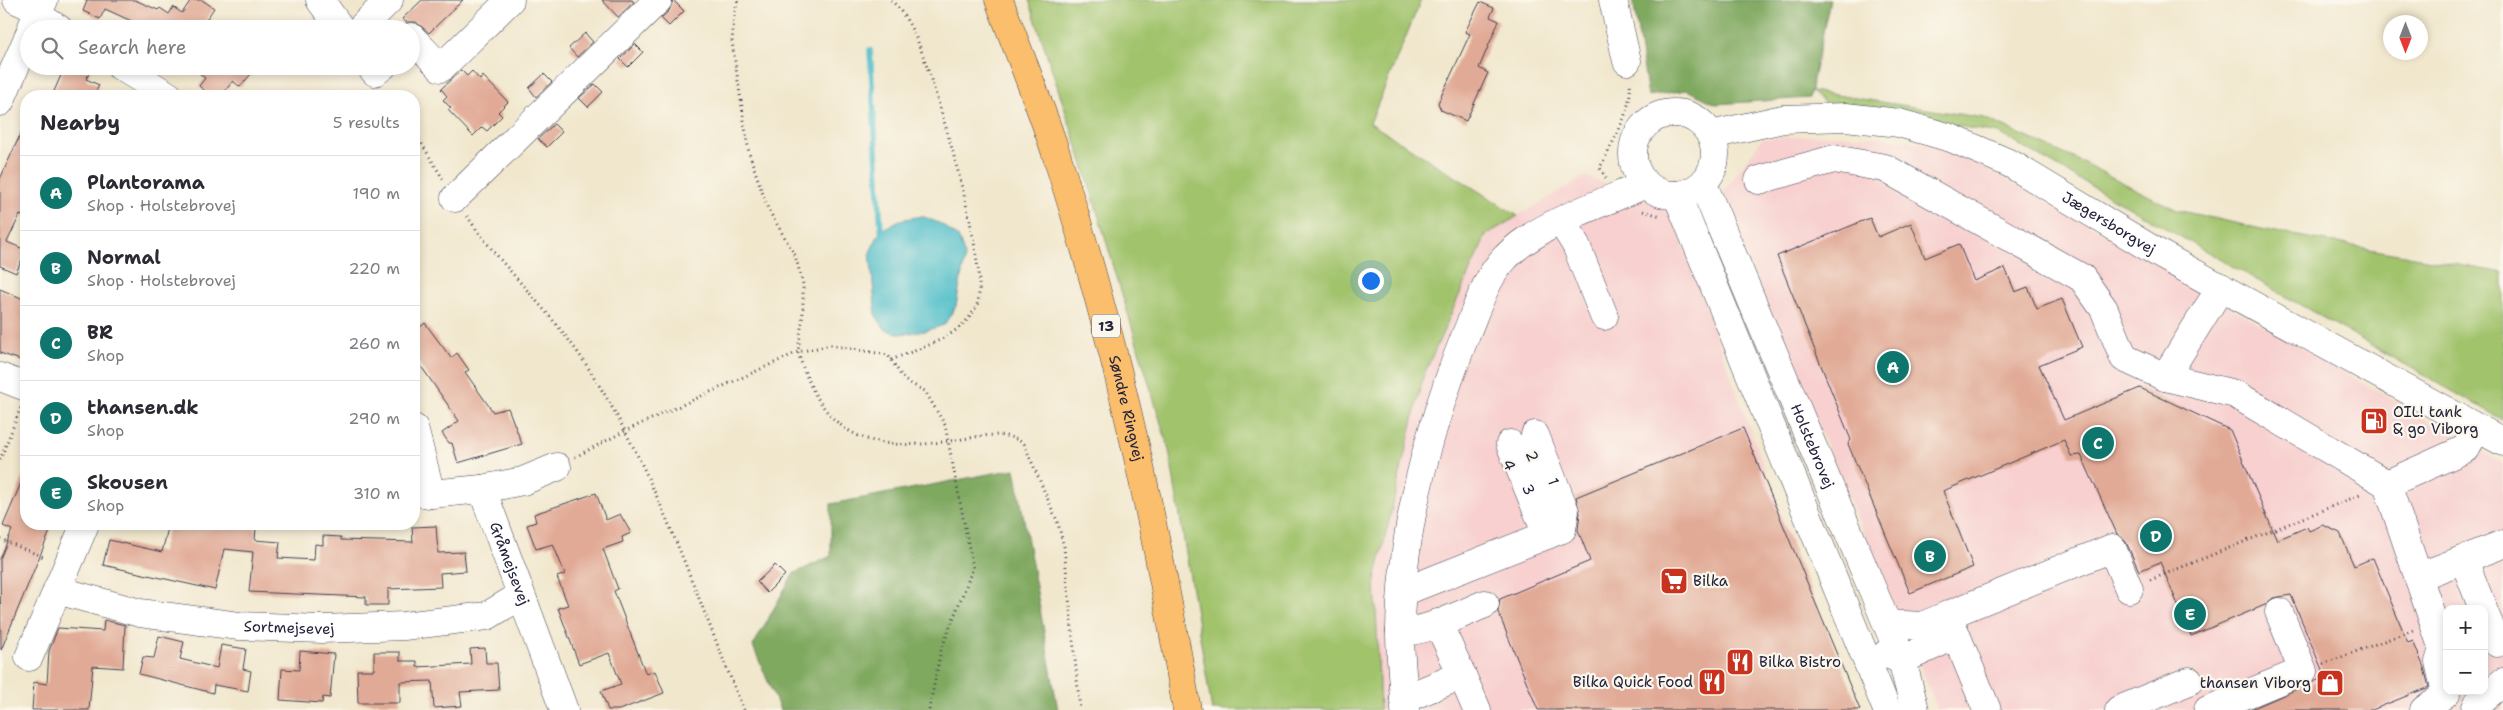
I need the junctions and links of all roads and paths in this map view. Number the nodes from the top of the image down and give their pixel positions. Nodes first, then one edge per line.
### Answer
1 (320, 0) edge
2 (510, 0) edge
3 (658, 0) edge
4 (738, 0) edge
5 (891, 0) edge
6 (999, 0) edge
7 (1613, 0) edge
8 (385, 4) edge
9 (334, 20) edge
10 (369, 20) edge
11 (396, 20) edge
12 (420, 48) edge
13 (20, 54) edge
14 (1627, 61) dead end
15 (135, 75) edge
16 (159, 90) edge
17 (0, 100) edge
18 (1711, 135) junction
19 (420, 141) edge
20 (1640, 173) junction
21 (1759, 180) dead end
22 (1703, 184) junction
23 (1678, 195) junction
24 (455, 198) junction
25 (1561, 221) junction
26 (2220, 286) junction
27 (1604, 316) dead end
28 (798, 352) junction
29 (892, 360) junction
30 (0, 377) edge
31 (2165, 377) junction
32 (20, 393) edge
33 (20, 407) edge
34 (2478, 428) junction
35 (625, 431) junction
36 (1518, 441) joint
37 (947, 442) junction
38 (2503, 442) edge
39 (0, 460) edge
40 (557, 467) joint
41 (420, 477) edge
42 (2387, 484) junction
43 (482, 489) junction
44 (422, 493) edge
45 (82, 530) edge
46 (1549, 534) junction
47 (0, 539) edge
48 (2503, 544) edge
49 (1821, 545) junction
50 (2464, 560) junction
51 (2418, 577) junction
52 (62, 578) junction
53 (2138, 585) joint
54 (1403, 589) junction
55 (520, 596) junction
56 (1485, 604) dead end
57 (2482, 605) edge
58 (2279, 612) dead end
59 (2488, 621) edge
60 (2433, 622) junction
61 (1438, 623) junction
62 (1888, 624) junction
63 (1952, 625) junction
64 (1400, 631) junction
65 (2496, 643) dead end
66 (29, 658) dead end
67 (1902, 660) junction
68 (2304, 671) junction
69 (1462, 675) junction
70 (2188, 682) dead end
71 (2503, 682) edge
72 (1404, 705) edge
73 (2482, 708) edge
74 (564, 710) edge
75 (744, 710) edge
76 (929, 710) edge
77 (1080, 710) edge
78 (1187, 710) edge
79 (1477, 710) edge
80 (1887, 710) edge
81 (1915, 710) edge
82 (1987, 710) edge
83 (2119, 710) edge
84 (2208, 710) edge
85 (2424, 710) edge

1 - 9 street
2 - 12 street
3 - 24 street
4 - 28 path
5 - 29 path
6 - 78 main road, Søndre Ringvej / 13
7 - 14 street
8 - 10 street
8 - 11 street
13 - 17 street
15 - 16 street
18 - 20 street
18 - 22 street
18 - 26 street, Jægersborgvej
19 - 24 path
20 - 23 street
20 - 25 street
21 - 31 street
22 - 23 street
22 - 62 street, Holstebrovej
23 - 49 street, Holstebrovej
24 - 35 path
25 - 27 street
25 - 54 street
26 - 31 street
26 - 34 street, Jægersborgvej
28 - 29 path
28 - 35 path
28 - 37 path
29 - 37 path
30 - 32 street
31 - 42 street
33 - 39 path
34 - 38 street, Jægersborgvej
34 - 42 street
35 - 40 path
35 - 75 path
36 - 46 street, 4
36 - 46 street, 1
37 - 76 path
37 - 77 path
40 - 43 street
41 - 44 street
42 - 51 street
42 - 53 path
43 - 44 street
43 - 55 street, Gråmejsevej
45 - 52 street
46 - 54 street
47 - 52 path
48 - 50 street
49 - 67 street
49 - 80 street, Holstebrovej
50 - 51 street
50 - 57 street
51 - 60 street
52 - 55 street, Sortmejsevej
52 - 66 street
53 - 63 street
54 - 64 street
55 - 74 street, Gråmejsevej
56 - 61 street
58 - 68 street
59 - 65 street
60 - 68 path
60 - 85 street
61 - 64 street
61 - 69 street
62 - 63 street
62 - 67 street, Holstebrovej
63 - 67 street
63 - 82 street
64 - 72 street
67 - 81 street, Holstebrovej
68 - 84 street
69 - 72 street
69 - 79 street
70 - 83 street
71 - 73 street

